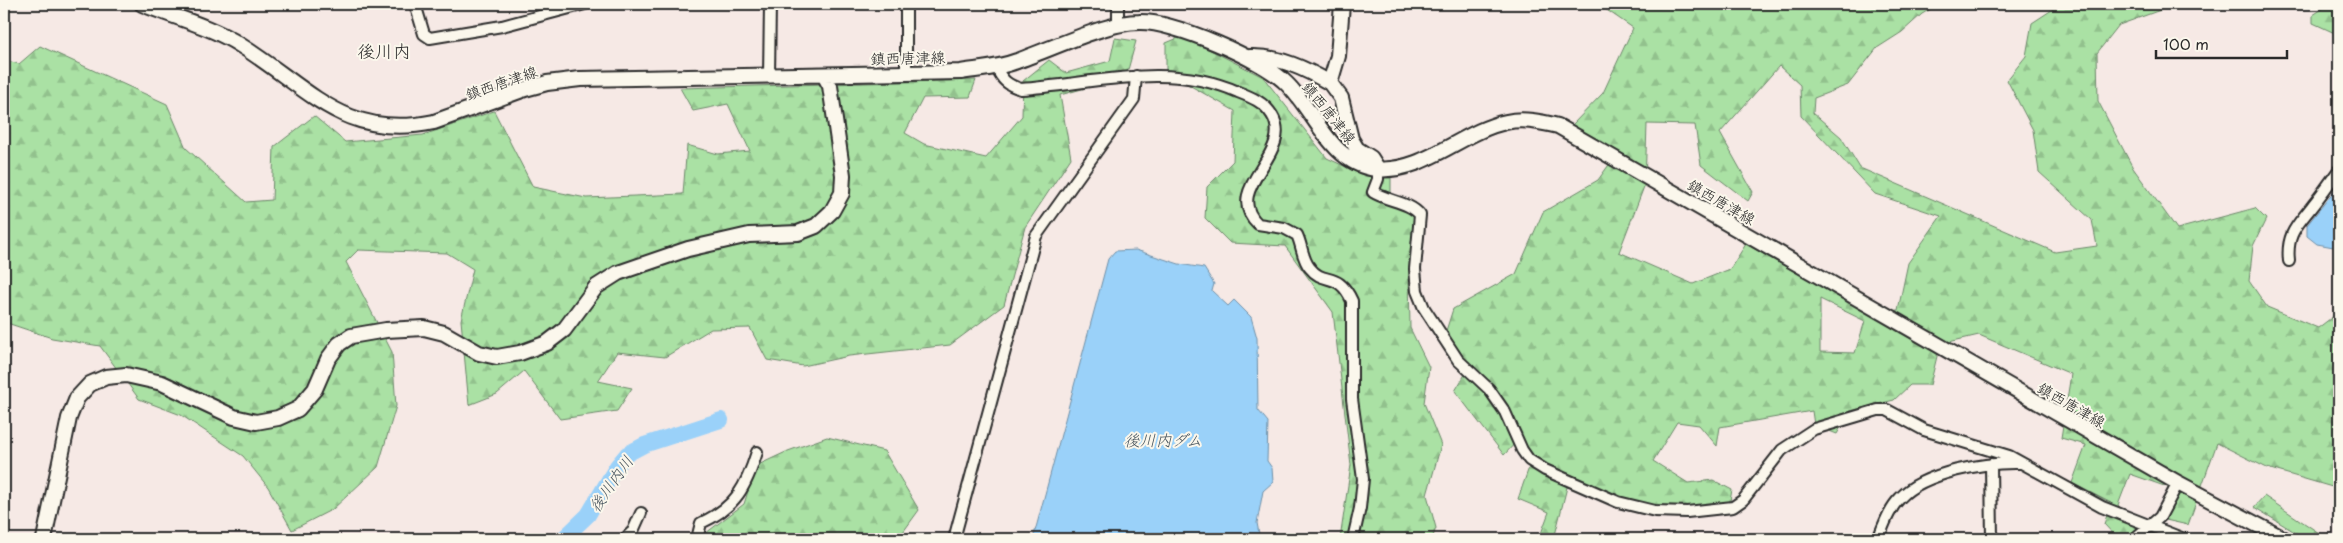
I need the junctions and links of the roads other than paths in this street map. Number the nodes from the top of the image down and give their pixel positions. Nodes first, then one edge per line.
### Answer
1 (142, 4) edge
2 (415, 4) edge
3 (586, 4) edge
4 (770, 4) edge
5 (906, 4) edge
6 (1118, 4) edge
7 (1342, 4) edge
8 (1118, 25) junction
9 (1244, 58) junction
10 (996, 67) junction
11 (906, 68) dead end
12 (824, 75) junction
13 (769, 76) junction
14 (1136, 76) junction
15 (1330, 83) junction
16 (1378, 169) junction
17 (2339, 170) edge
18 (2289, 261) dead end
19 (757, 452) dead end
20 (2021, 463) junction
21 (1991, 464) junction
22 (2178, 483) junction
23 (640, 518) dead end
24 (2152, 526) junction
25 (698, 534) edge
26 (44, 539) edge
27 (625, 539) edge
28 (954, 539) edge
29 (1353, 539) edge
30 (1878, 539) edge
31 (1992, 539) edge
32 (2134, 539) edge
33 (2184, 539) edge
34 (2284, 539) edge

1 - 13 main road, 鎮西唐津線
2 - 3 street
4 - 13 street
5 - 11 street
6 - 8 street
7 - 15 main road
8 - 9 main road, 鎮西唐津線
8 - 10 main road, 鎮西唐津線
9 - 15 main road
9 - 16 main road, 鎮西唐津線
10 - 12 main road, 鎮西唐津線
10 - 14 street
12 - 13 main road, 鎮西唐津線
12 - 26 main road
14 - 28 street
14 - 29 street
15 - 16 main road
16 - 20 street
16 - 22 main road, 鎮西唐津線
17 - 18 street
19 - 25 street
20 - 21 street
20 - 24 street
21 - 30 street
21 - 31 street
22 - 24 street
22 - 34 main road, 鎮西唐津線
23 - 27 street
24 - 32 street
24 - 33 street

